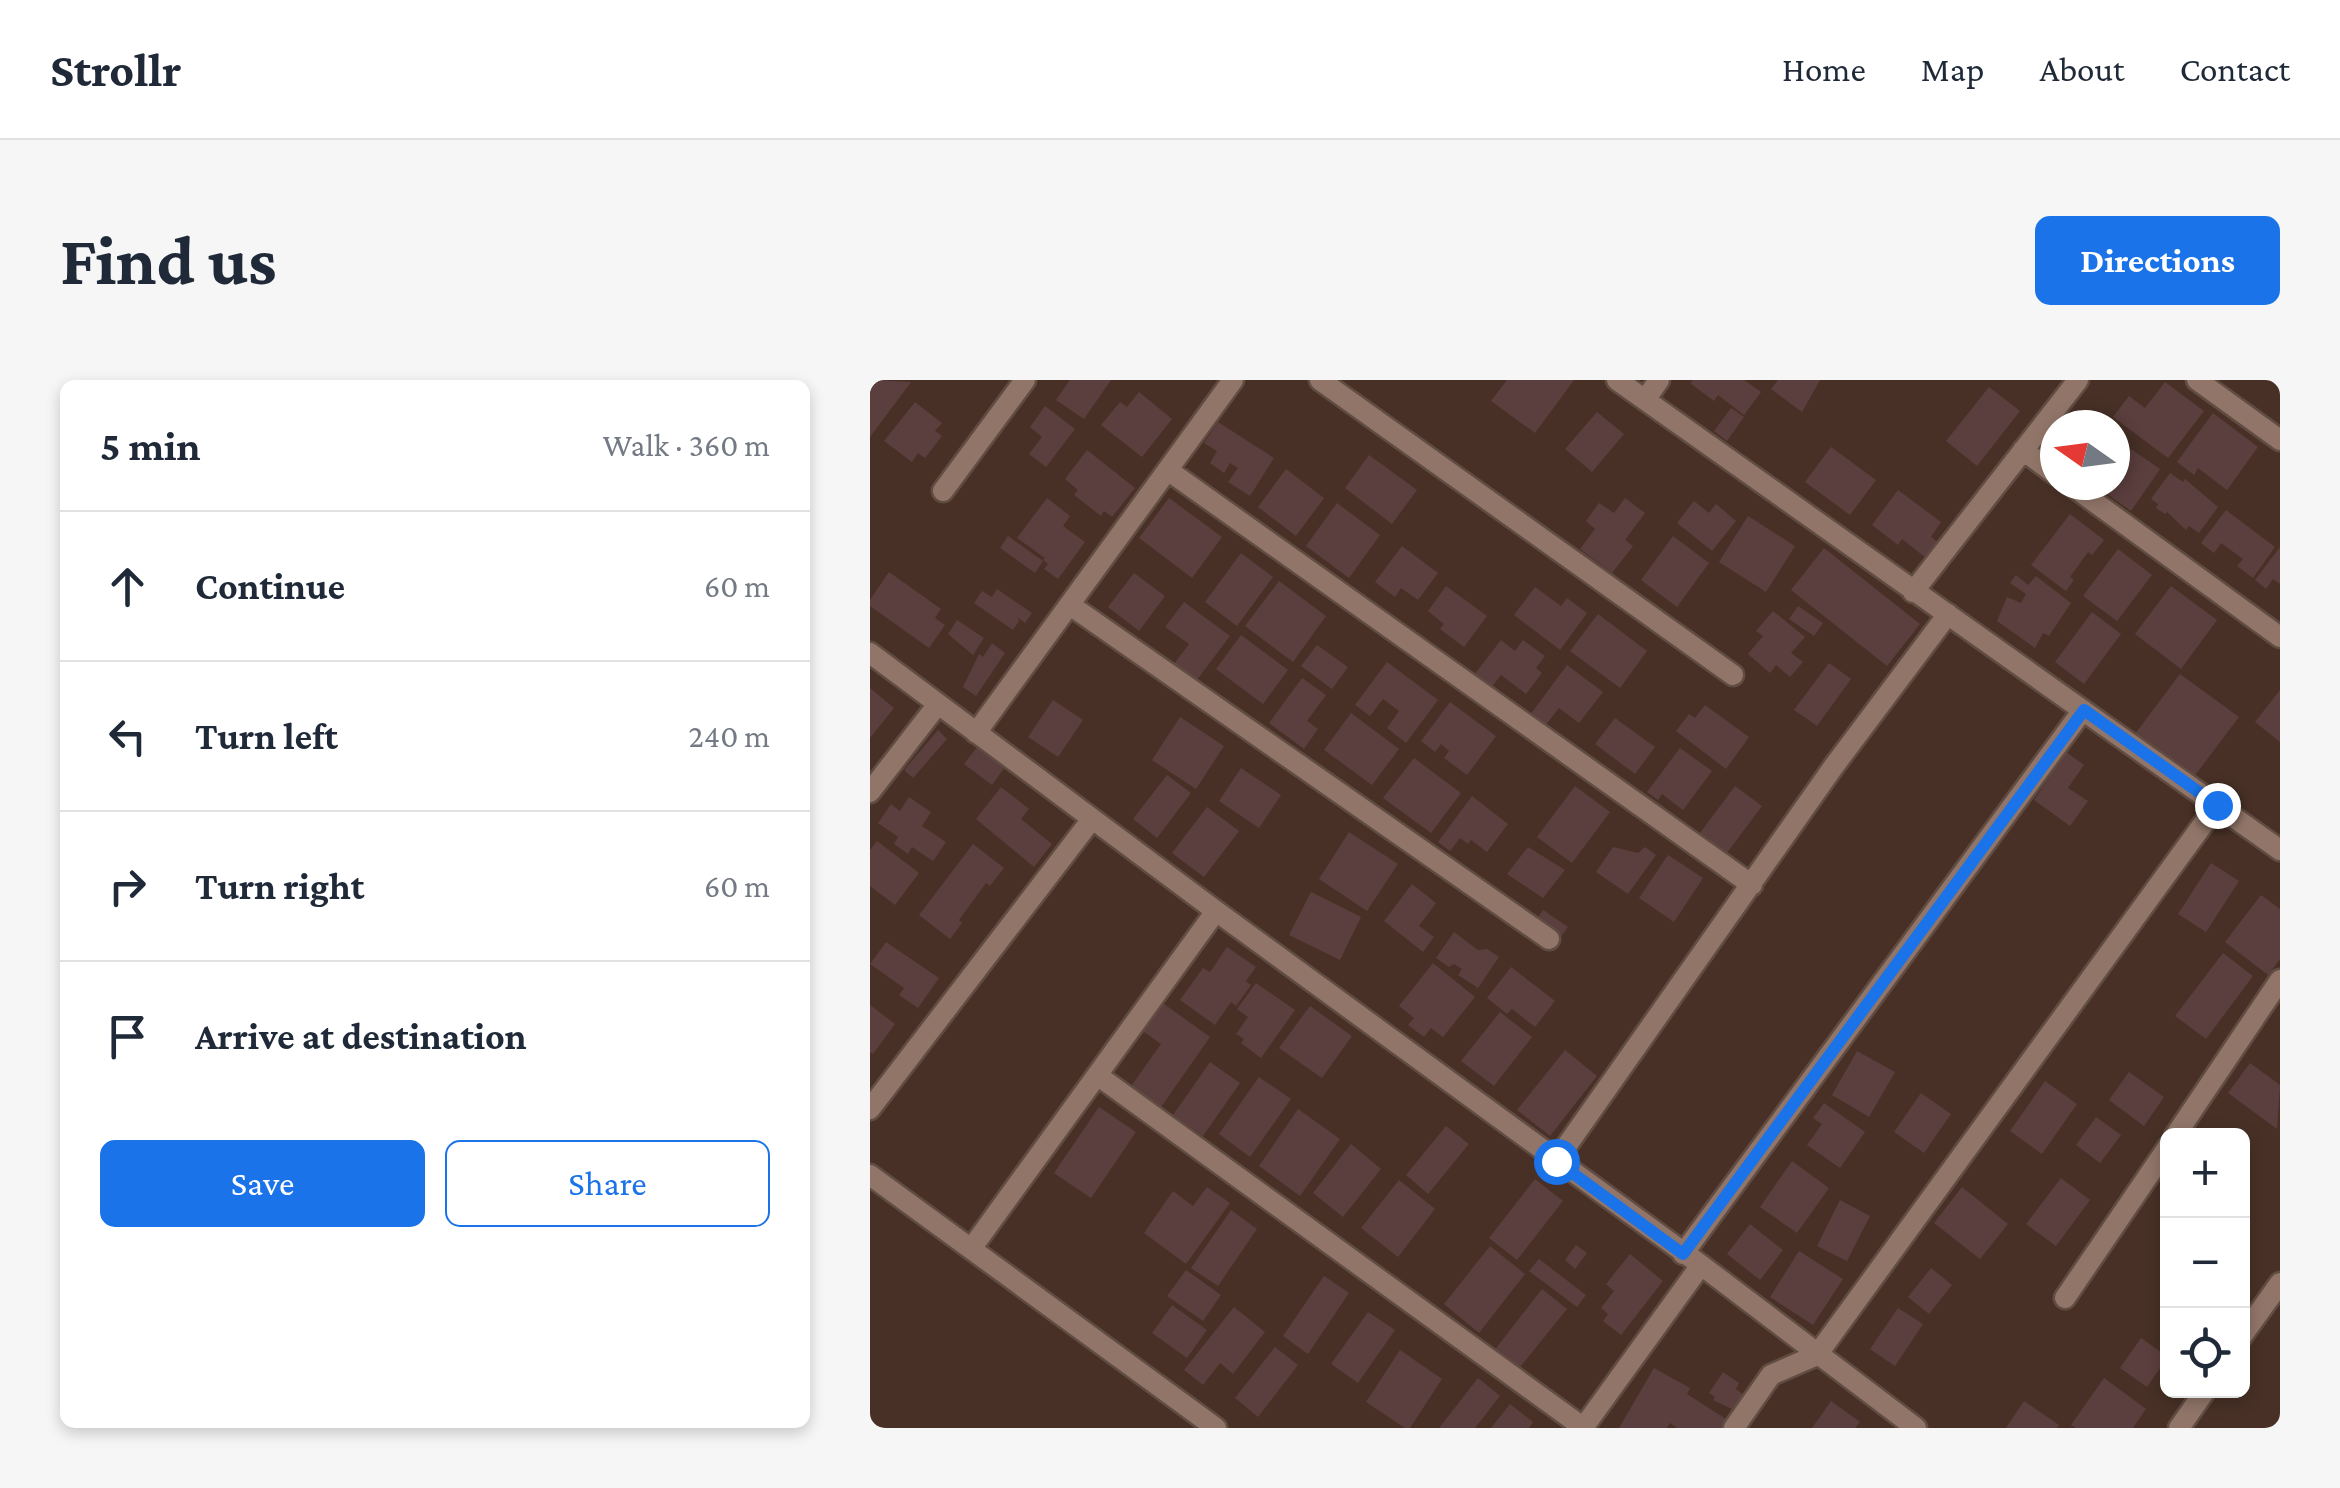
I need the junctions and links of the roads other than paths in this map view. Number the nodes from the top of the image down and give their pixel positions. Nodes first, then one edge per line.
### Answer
1 (1025, 380) edge
2 (1233, 380) edge
3 (1320, 380) edge
4 (1617, 380) edge
5 (1659, 380) edge
6 (2078, 380) edge
7 (2198, 380) edge
8 (1645, 400) junction
9 (2280, 440) edge
10 (2023, 450) junction
11 (2040, 463) edge
12 (1170, 471) junction
13 (943, 491) dead end
14 (2091, 500) edge
15 (1913, 592) junction
16 (1070, 606) junction
17 (1948, 614) junction
18 (2280, 636) edge
19 (870, 653) edge
20 (1733, 675) dead end
21 (938, 704) junction
22 (2084, 710) junction
23 (976, 733) junction
24 (870, 792) edge
25 (2217, 805) junction
26 (1092, 820) junction
27 (2280, 850) edge
28 (1752, 886) junction
29 (1216, 911) junction
30 (1549, 939) dead end
31 (2280, 980) edge
32 (1097, 1075) junction
33 (870, 1109) edge
34 (2180, 1128) edge
35 (2160, 1158) edge
36 (1556, 1161) junction
37 (870, 1175) edge
38 (971, 1249) junction
39 (1692, 1259) junction
40 (2280, 1283) edge
41 (2065, 1298) dead end
42 (2250, 1325) edge
43 (1817, 1355) junction
44 (2199, 1398) edge
45 (1216, 1428) edge
46 (1584, 1428) edge
47 (1734, 1428) edge
48 (1916, 1428) edge
49 (2178, 1428) edge

1 - 13 street
2 - 12 street
3 - 20 street
4 - 8 street
5 - 8 street
6 - 10 street
7 - 9 street
8 - 15 street
10 - 11 street
10 - 15 street
12 - 16 street
12 - 28 street
14 - 18 street
15 - 17 street
16 - 23 street
16 - 30 street
17 - 22 street
17 - 28 street
19 - 21 street
21 - 23 street
21 - 24 street
22 - 25 street
22 - 39 street
23 - 26 street
25 - 27 street
25 - 43 street
26 - 29 street
26 - 33 street
28 - 36 street
29 - 32 street
29 - 36 street
31 - 34 street
32 - 38 street
32 - 46 street
35 - 41 street
36 - 39 street
37 - 38 street
38 - 45 street
39 - 43 street
39 - 46 street
40 - 42 street
43 - 47 street
43 - 48 street
44 - 49 street

